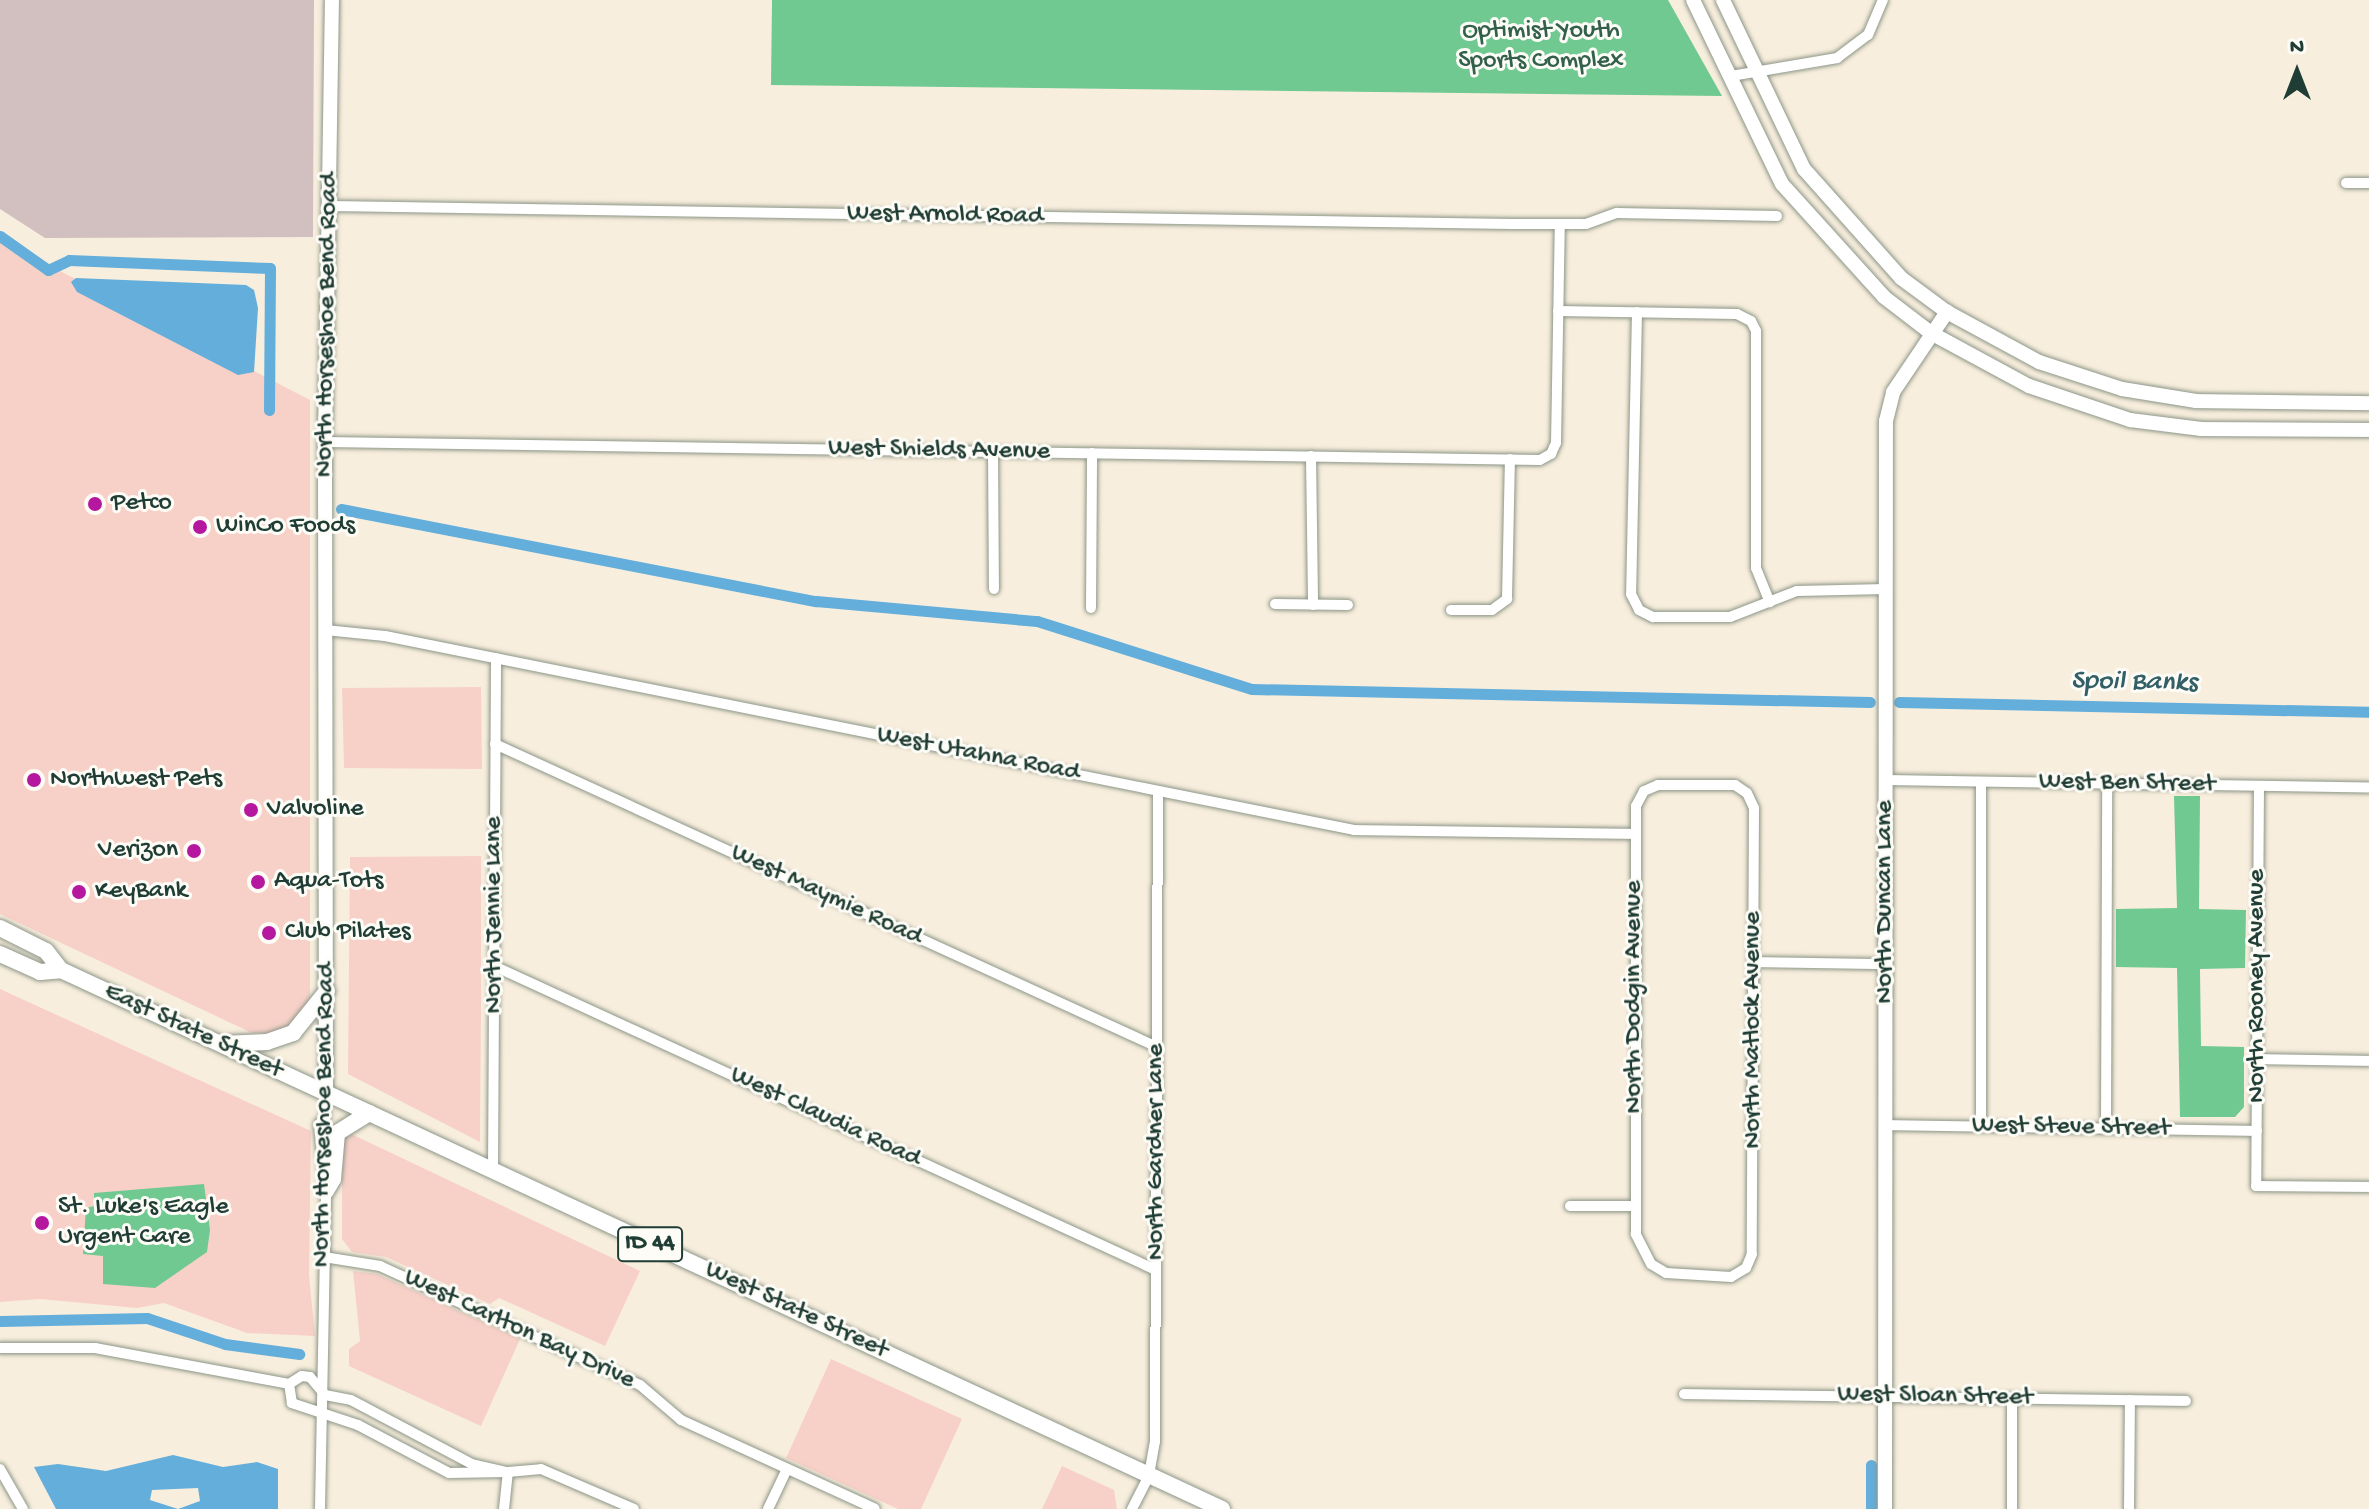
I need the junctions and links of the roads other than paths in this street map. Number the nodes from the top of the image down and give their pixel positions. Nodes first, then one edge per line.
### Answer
1 (332, 0) edge
2 (1693, 0) edge
3 (1723, 0) edge
4 (1883, 0) edge
5 (1758, 74) junction
6 (1731, 76) junction
7 (2346, 183) dead end
8 (2369, 183) edge
9 (330, 206) junction
10 (1777, 216) dead end
11 (1560, 224) junction
12 (1558, 311) junction
13 (1637, 312) junction
14 (1947, 312) junction
15 (1931, 333) junction
16 (2369, 403) edge
17 (2369, 430) edge
18 (325, 442) junction
19 (993, 452) junction
20 (1092, 453) junction
21 (1311, 456) junction
22 (1510, 459) junction
23 (994, 589) dead end
24 (1886, 589) junction
25 (1770, 602) junction
26 (1275, 604) dead end
27 (1313, 605) junction
28 (1348, 605) dead end
29 (1091, 608) dead end
30 (1451, 610) dead end
31 (325, 630) junction
32 (496, 658) junction
33 (495, 744) junction
34 (1886, 780) junction
35 (1981, 782) junction
36 (2107, 784) junction
37 (2259, 786) junction
38 (2369, 788) edge
39 (1158, 791) junction
40 (1747, 793) joint
41 (1636, 834) junction
42 (0, 928) edge
43 (0, 944) edge
44 (0, 954) edge
45 (1755, 962) junction
46 (1886, 964) junction
47 (57, 965) junction
48 (494, 966) junction
49 (327, 991) junction
50 (218, 1044) junction
51 (1157, 1047) junction
52 (2257, 1059) junction
53 (2369, 1061) edge
54 (326, 1094) junction
55 (369, 1113) junction
56 (1885, 1125) junction
57 (1981, 1127) junction
58 (2106, 1129) junction
59 (2257, 1131) junction
60 (493, 1171) junction
61 (2369, 1187) edge
62 (326, 1191) junction
63 (1570, 1206) dead end
64 (1635, 1206) junction
65 (324, 1257) junction
66 (1746, 1268) joint
67 (1156, 1270) junction
68 (0, 1348) edge
69 (289, 1384) junction
70 (1684, 1394) dead end
71 (325, 1395) junction
72 (1885, 1396) junction
73 (2012, 1398) junction
74 (2130, 1400) junction
75 (2186, 1401) dead end
76 (325, 1416) junction
77 (0, 1469) edge
78 (787, 1469) junction
79 (508, 1472) junction
80 (1149, 1475) junction
81 (23, 1509) edge
82 (320, 1509) edge
83 (504, 1509) edge
84 (634, 1509) edge
85 (768, 1509) edge
86 (875, 1509) edge
87 (1132, 1509) edge
88 (1222, 1509) edge
89 (1885, 1509) edge
90 (2012, 1509) edge
91 (2129, 1509) edge

1 - 9 street, North Horseshoe Bend Road
2 - 6 street
3 - 5 street
4 - 5 street
5 - 6 street
5 - 14 street
6 - 15 street
7 - 8 street
9 - 11 street, West Arnold Road
9 - 18 street, North Horseshoe Bend Road
10 - 11 street, West Arnold Road
11 - 12 street
12 - 13 street
12 - 22 street, West Shields Avenue
13 - 25 street
13 - 25 street
14 - 15 street, North Duncan Lane
14 - 16 street
15 - 17 street
15 - 24 street, North Duncan Lane
18 - 19 street, West Shields Avenue
18 - 31 street, North Horseshoe Bend Road
19 - 20 street, West Shields Avenue
19 - 23 street
20 - 21 street, West Shields Avenue
20 - 29 street
21 - 22 street, West Shields Avenue
21 - 27 street
22 - 30 street
24 - 25 street
24 - 34 street, North Duncan Lane
26 - 27 street
27 - 28 street
31 - 32 street, West Utahna Road
31 - 49 street, North Horseshoe Bend Road
32 - 33 street, North Jennie Lane
32 - 39 street, West Utahna Road
33 - 48 street, North Jennie Lane
33 - 51 street, West Maymie Road
34 - 35 street, West Ben Street
34 - 46 street, North Duncan Lane
35 - 36 street, West Ben Street
35 - 57 street
36 - 37 street, West Ben Street
36 - 58 street
37 - 38 street, West Ben Street
37 - 52 street, North Rooney Avenue
39 - 41 street, West Utahna Road
39 - 51 street, North Gardner Lane
40 - 41 street, North Dodgin Avenue
40 - 45 street, North Matlock Avenue
41 - 64 street, North Dodgin Avenue
42 - 47 main road, East State Street
43 - 47 main road
44 - 47 main road, East State Street / ID 44
45 - 46 street
45 - 66 street, North Matlock Avenue
46 - 56 street, North Duncan Lane
47 - 50 main road, East State Street / ID 44
48 - 60 street, North Jennie Lane
48 - 67 street, West Claudia Road
49 - 50 main road
49 - 54 street, North Horseshoe Bend Road
50 - 54 main road, East State Street / ID 44
51 - 67 street, North Gardner Lane
52 - 53 street
52 - 59 street, North Rooney Avenue
54 - 55 main road, West State Street / ID 44
54 - 62 street, North Horseshoe Bend Road
55 - 60 main road, West State Street / ID 44
55 - 62 main road
56 - 57 street, West Steve Street
56 - 72 street, North Duncan Lane
57 - 58 street, West Steve Street
58 - 59 street, West Steve Street
59 - 61 street, North Rooney Avenue
60 - 80 main road, West State Street / ID 44
62 - 65 street, North Horseshoe Bend Road
63 - 64 street
64 - 66 street, North Dodgin Avenue
65 - 71 street, North Horseshoe Bend Road
65 - 78 street, West Carlton Bay Drive
67 - 80 street, North Gardner Lane
68 - 69 street
69 - 71 street
69 - 76 street
70 - 72 street, West Sloan Street
71 - 76 street, North Horseshoe Bend Road
71 - 79 street
72 - 73 street, West Sloan Street
72 - 89 street, North Duncan Lane
73 - 74 street, West Sloan Street
73 - 90 street
74 - 75 street, West Sloan Street
74 - 91 street
76 - 79 street
76 - 82 street, North Horseshoe Bend Road
77 - 81 street
78 - 85 street
78 - 86 street, West Carlton Bay Drive
79 - 83 street
79 - 84 street
80 - 87 street, North Gardner Lane
80 - 88 main road, West State Street / ID 44

